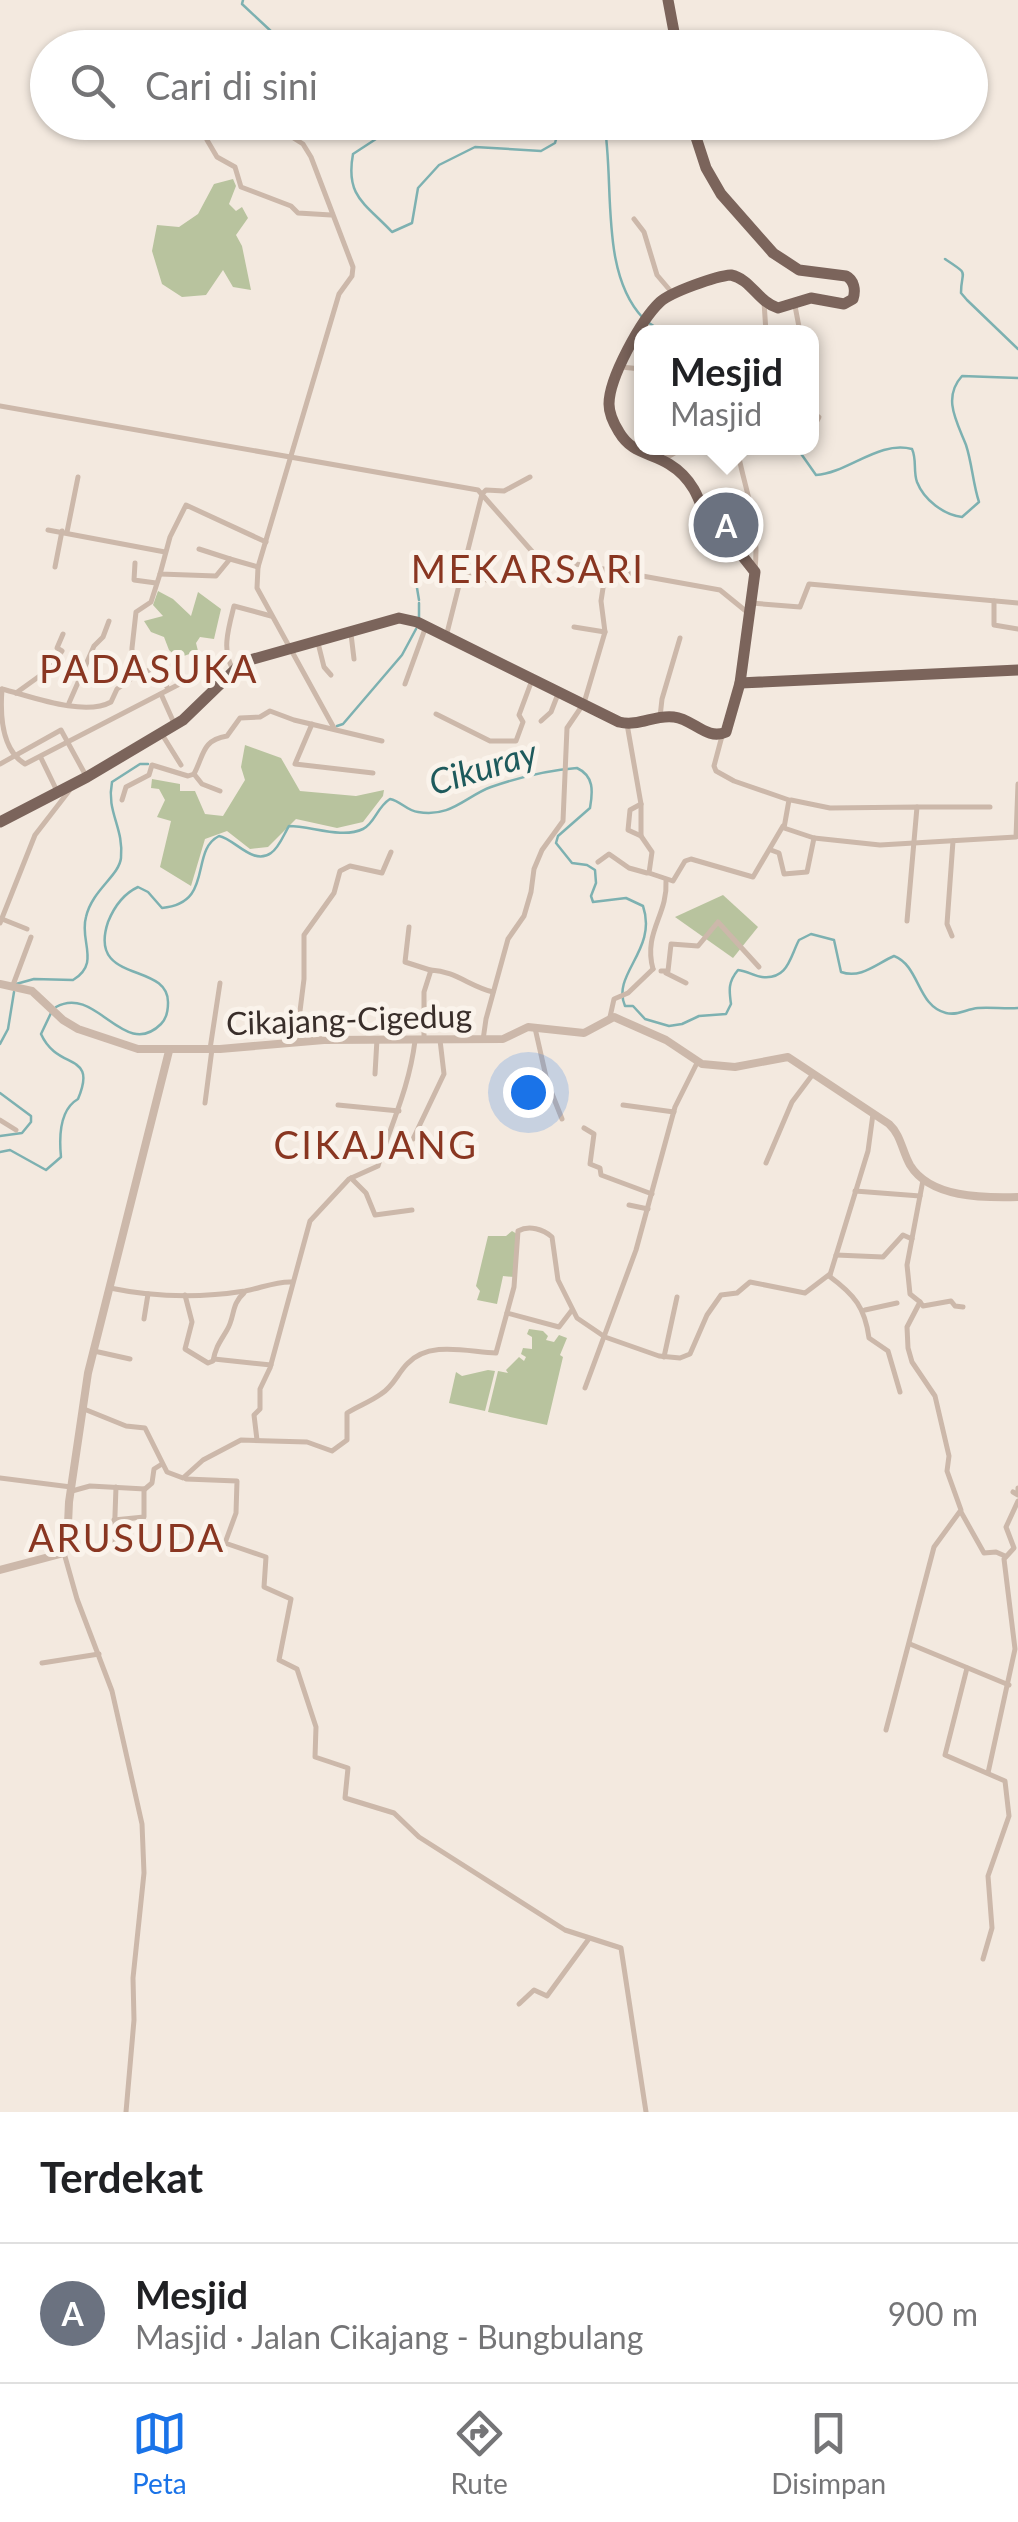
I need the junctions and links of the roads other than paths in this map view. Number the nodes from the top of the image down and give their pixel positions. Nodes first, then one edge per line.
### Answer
1 (668, 0) edge
2 (674, 30) edge
3 (207, 140) dead end
4 (297, 140) edge
5 (697, 140) edge
6 (331, 215) junction
7 (634, 219) dead end
8 (674, 295) junction
9 (764, 302) junction
10 (795, 302) junction
11 (644, 325) edge
12 (766, 325) edge
13 (799, 325) edge
14 (634, 342) edge
15 (621, 367) junction
16 (634, 368) edge
17 (0, 406) edge
18 (634, 450) edge
19 (647, 455) edge
20 (672, 455) edge
21 (738, 455) edge
22 (289, 456) junction
23 (662, 461) junction
24 (530, 477) dead end
25 (78, 478) dead end
26 (482, 494) junction
27 (48, 530) dead end
28 (64, 532) junction
29 (266, 542) junction
30 (199, 549) dead end
31 (165, 552) junction
32 (230, 558) junction
33 (135, 563) dead end
34 (55, 567) dead end
35 (258, 567) junction
36 (606, 568) junction
37 (755, 572) junction
38 (160, 574) junction
39 (460, 574) junction
40 (505, 578) dead end
41 (156, 583) junction
42 (994, 601) junction
43 (1018, 603) edge
44 (750, 609) junction
45 (272, 616) junction
46 (109, 621) dead end
47 (421, 624) junction
48 (290, 625) dead end
49 (574, 627) dead end
50 (1018, 629) edge
51 (350, 631) junction
52 (281, 632) junction
53 (605, 632) junction
54 (62, 634) dead end
55 (446, 636) junction
56 (680, 638) dead end
57 (317, 640) junction
58 (288, 648) junction
59 (354, 659) dead end
60 (230, 664) junction
61 (1018, 670) edge
62 (331, 675) dead end
63 (533, 677) junction
64 (132, 678) junction
65 (740, 683) junction
66 (404, 684) dead end
67 (1, 689) edge
68 (168, 689) junction
69 (559, 691) junction
70 (16, 693) junction
71 (161, 694) junction
72 (584, 703) junction
73 (68, 704) junction
74 (105, 705) junction
75 (436, 714) dead end
76 (660, 718) junction
77 (114, 720) junction
78 (541, 721) dead end
79 (312, 724) junction
80 (627, 724) junction
81 (175, 725) junction
82 (333, 726) junction
83 (162, 733) junction
84 (723, 734) junction
85 (382, 741) dead end
86 (68, 744) junction
87 (15, 755) junction
88 (41, 758) junction
89 (0, 764) edge
90 (181, 765) dead end
91 (194, 774) junction
92 (373, 774) dead end
93 (87, 776) junction
94 (73, 784) junction
95 (1018, 784) edge
96 (57, 792) junction
97 (220, 792) dead end
98 (122, 800) dead end
99 (789, 800) junction
100 (641, 804) junction
101 (917, 806) junction
102 (990, 806) dead end
103 (0, 822) edge
104 (783, 826) junction
105 (641, 836) junction
106 (814, 838) junction
107 (1017, 839) edge
108 (953, 842) junction
109 (914, 844) junction
110 (771, 850) junction
111 (391, 852) dead end
112 (598, 862) dead end
113 (649, 873) junction
114 (666, 880) junction
115 (907, 920) dead end
116 (1, 921) edge
117 (408, 927) dead end
118 (952, 936) dead end
119 (760, 967) dead end
120 (431, 970) junction
121 (657, 970) junction
122 (220, 983) dead end
123 (686, 983) dead end
124 (0, 984) edge
125 (14, 988) junction
126 (493, 992) junction
127 (610, 1017) junction
128 (535, 1028) junction
129 (377, 1039) junction
130 (420, 1040) junction
131 (440, 1040) junction
132 (483, 1040) junction
133 (296, 1043) junction
134 (211, 1049) junction
135 (168, 1051) junction
136 (697, 1063) junction
137 (814, 1073) junction
138 (375, 1074) dead end
139 (205, 1103) dead end
140 (338, 1105) dead end
141 (623, 1105) dead end
142 (400, 1112) junction
143 (674, 1112) junction
144 (873, 1114) junction
145 (562, 1119) dead end
146 (0, 1120) edge
147 (584, 1128) dead end
148 (16, 1130) dead end
149 (413, 1139) dead end
150 (766, 1163) dead end
151 (351, 1178) junction
152 (923, 1180) junction
153 (855, 1191) junction
154 (652, 1194) junction
155 (920, 1196) junction
156 (1018, 1197) edge
157 (629, 1204) dead end
158 (648, 1209) junction
159 (412, 1210) dead end
160 (912, 1239) junction
161 (836, 1255) junction
162 (830, 1275) junction
163 (292, 1282) junction
164 (110, 1288) junction
165 (246, 1291) junction
166 (148, 1294) junction
167 (185, 1295) junction
168 (677, 1297) dead end
169 (920, 1302) junction
170 (896, 1303) dead end
171 (963, 1307) dead end
172 (572, 1310) junction
173 (864, 1310) junction
174 (508, 1313) junction
175 (144, 1319) dead end
176 (606, 1337) junction
177 (94, 1350) junction
178 (664, 1356) junction
179 (130, 1359) dead end
180 (214, 1359) junction
181 (270, 1366) junction
182 (585, 1388) dead end
183 (900, 1392) dead end
184 (82, 1408) junction
185 (256, 1440) junction
186 (162, 1464) junction
187 (0, 1478) edge
188 (184, 1478) junction
189 (116, 1487) junction
190 (71, 1489) junction
191 (144, 1489) junction
192 (1017, 1494) edge
193 (961, 1512) junction
194 (114, 1520) junction
195 (114, 1544) dead end
196 (64, 1554) junction
197 (1004, 1556) junction
198 (0, 1570) edge
199 (910, 1644) junction
200 (99, 1654) junction
201 (42, 1663) dead end
202 (967, 1668) junction
203 (1009, 1685) junction
204 (886, 1730) dead end
205 (988, 1773) junction
206 (588, 1940) junction
207 (983, 1959) dead end
208 (519, 2004) dead end
209 (126, 2112) edge
210 (646, 2112) edge

1 - 2 main road
3 - 6 street
4 - 6 street
5 - 10 main road
6 - 22 street
7 - 8 street
8 - 9 main road
8 - 11 main road
9 - 10 main road
9 - 12 street
10 - 13 street
14 - 15 main road
15 - 16 street
15 - 18 main road
17 - 22 street
19 - 23 main road
20 - 23 street
21 - 37 street
22 - 26 street
22 - 29 street
23 - 37 main road
24 - 26 street
25 - 28 street
26 - 36 street
26 - 39 street
27 - 28 street
28 - 31 street
28 - 34 street
29 - 31 street
29 - 35 street
30 - 32 street
31 - 38 street
32 - 35 street
32 - 38 street
33 - 41 street
35 - 45 street
36 - 44 street
36 - 53 street
37 - 44 main road
38 - 41 street
39 - 40 street
39 - 55 street
41 - 64 street
42 - 43 street
42 - 44 street
42 - 50 street
44 - 65 main road
45 - 52 street
45 - 60 street
46 - 73 street
47 - 51 main road
47 - 55 main road
47 - 66 street
48 - 52 street
49 - 53 street
51 - 57 main road
51 - 59 street
52 - 58 street
53 - 72 street
54 - 70 street
55 - 63 main road
56 - 76 street
57 - 58 main road
57 - 62 street
58 - 60 main road
58 - 82 street
60 - 68 street
60 - 81 main road
61 - 65 main road
63 - 69 main road
63 - 75 street
64 - 68 street
64 - 74 street
65 - 84 main road
67 - 70 street
67 - 87 street
68 - 71 street
69 - 72 main road
69 - 78 street
70 - 73 street
71 - 77 street
71 - 81 street
72 - 80 main road
72 - 126 street
73 - 74 street
74 - 77 street
76 - 80 main road
76 - 84 main road
77 - 86 street
79 - 82 street
79 - 91 street
79 - 92 street
80 - 100 street
81 - 83 main road
82 - 85 street
83 - 90 street
83 - 93 main road
84 - 99 street
86 - 87 street
86 - 88 street
86 - 93 street
87 - 88 street
87 - 89 street
88 - 96 street
91 - 97 street
91 - 98 street
93 - 94 main road
94 - 96 main road
94 - 116 street
95 - 107 street
96 - 103 main road
99 - 101 street
99 - 104 street
100 - 105 street
100 - 105 street
101 - 102 street
101 - 109 street
104 - 106 street
104 - 110 street
105 - 113 street
106 - 109 street
106 - 110 street
107 - 108 street
108 - 109 street
108 - 118 street
109 - 115 street
110 - 114 street
111 - 133 street
112 - 113 street
113 - 114 street
114 - 121 street
116 - 125 street
117 - 120 street
119 - 121 street
120 - 126 street
120 - 130 street
121 - 123 street
121 - 127 street
122 - 134 street
124 - 125 street, Cikajang-Cigedug
125 - 135 street, Cikajang-Cigedug
126 - 132 street
127 - 128 street, Cikajang-Cigedug
127 - 136 street
128 - 132 street, Cikajang-Cigedug
128 - 145 street
129 - 130 street, Cikajang-Cigedug
129 - 133 street, Cikajang-Cigedug
129 - 138 street
130 - 131 street, Cikajang-Cigedug
130 - 142 street
131 - 132 street, Cikajang-Cigedug
131 - 149 street
133 - 134 street, Cikajang-Cigedug
134 - 135 street, Cikajang-Cigedug
134 - 139 street
135 - 164 street
136 - 137 street
136 - 143 street
137 - 144 street
137 - 150 street
140 - 142 street
141 - 143 street
142 - 151 street
143 - 154 street
144 - 152 street
144 - 153 street
146 - 148 street
147 - 154 street
151 - 159 street
151 - 163 street
152 - 155 street
152 - 156 street
153 - 155 street
153 - 161 street
154 - 158 street
155 - 160 street
157 - 158 street
158 - 176 street
160 - 161 street
160 - 169 street
161 - 162 street
162 - 173 street
162 - 178 street
163 - 165 street
163 - 181 street
164 - 166 street
164 - 177 street
165 - 167 street
165 - 180 street
166 - 167 street
166 - 175 street
167 - 180 street
168 - 178 street
169 - 171 street
169 - 193 street
170 - 173 street
172 - 174 street
172 - 174 street
172 - 176 street
173 - 183 street
174 - 185 street
176 - 178 street
176 - 182 street
177 - 179 street
177 - 184 street
180 - 181 street
181 - 185 street
184 - 186 street
184 - 190 street
185 - 188 street
186 - 188 street
186 - 191 street
187 - 190 street
188 - 206 street
189 - 190 street
189 - 191 street
189 - 194 street
190 - 196 street
191 - 194 street
192 - 197 street
193 - 197 street
193 - 199 street
194 - 195 street
196 - 198 street
196 - 200 street
197 - 203 street
199 - 202 street
199 - 204 street
200 - 201 street
200 - 209 street
202 - 203 street
202 - 205 street
203 - 205 street
205 - 207 street
206 - 208 street
206 - 210 street

